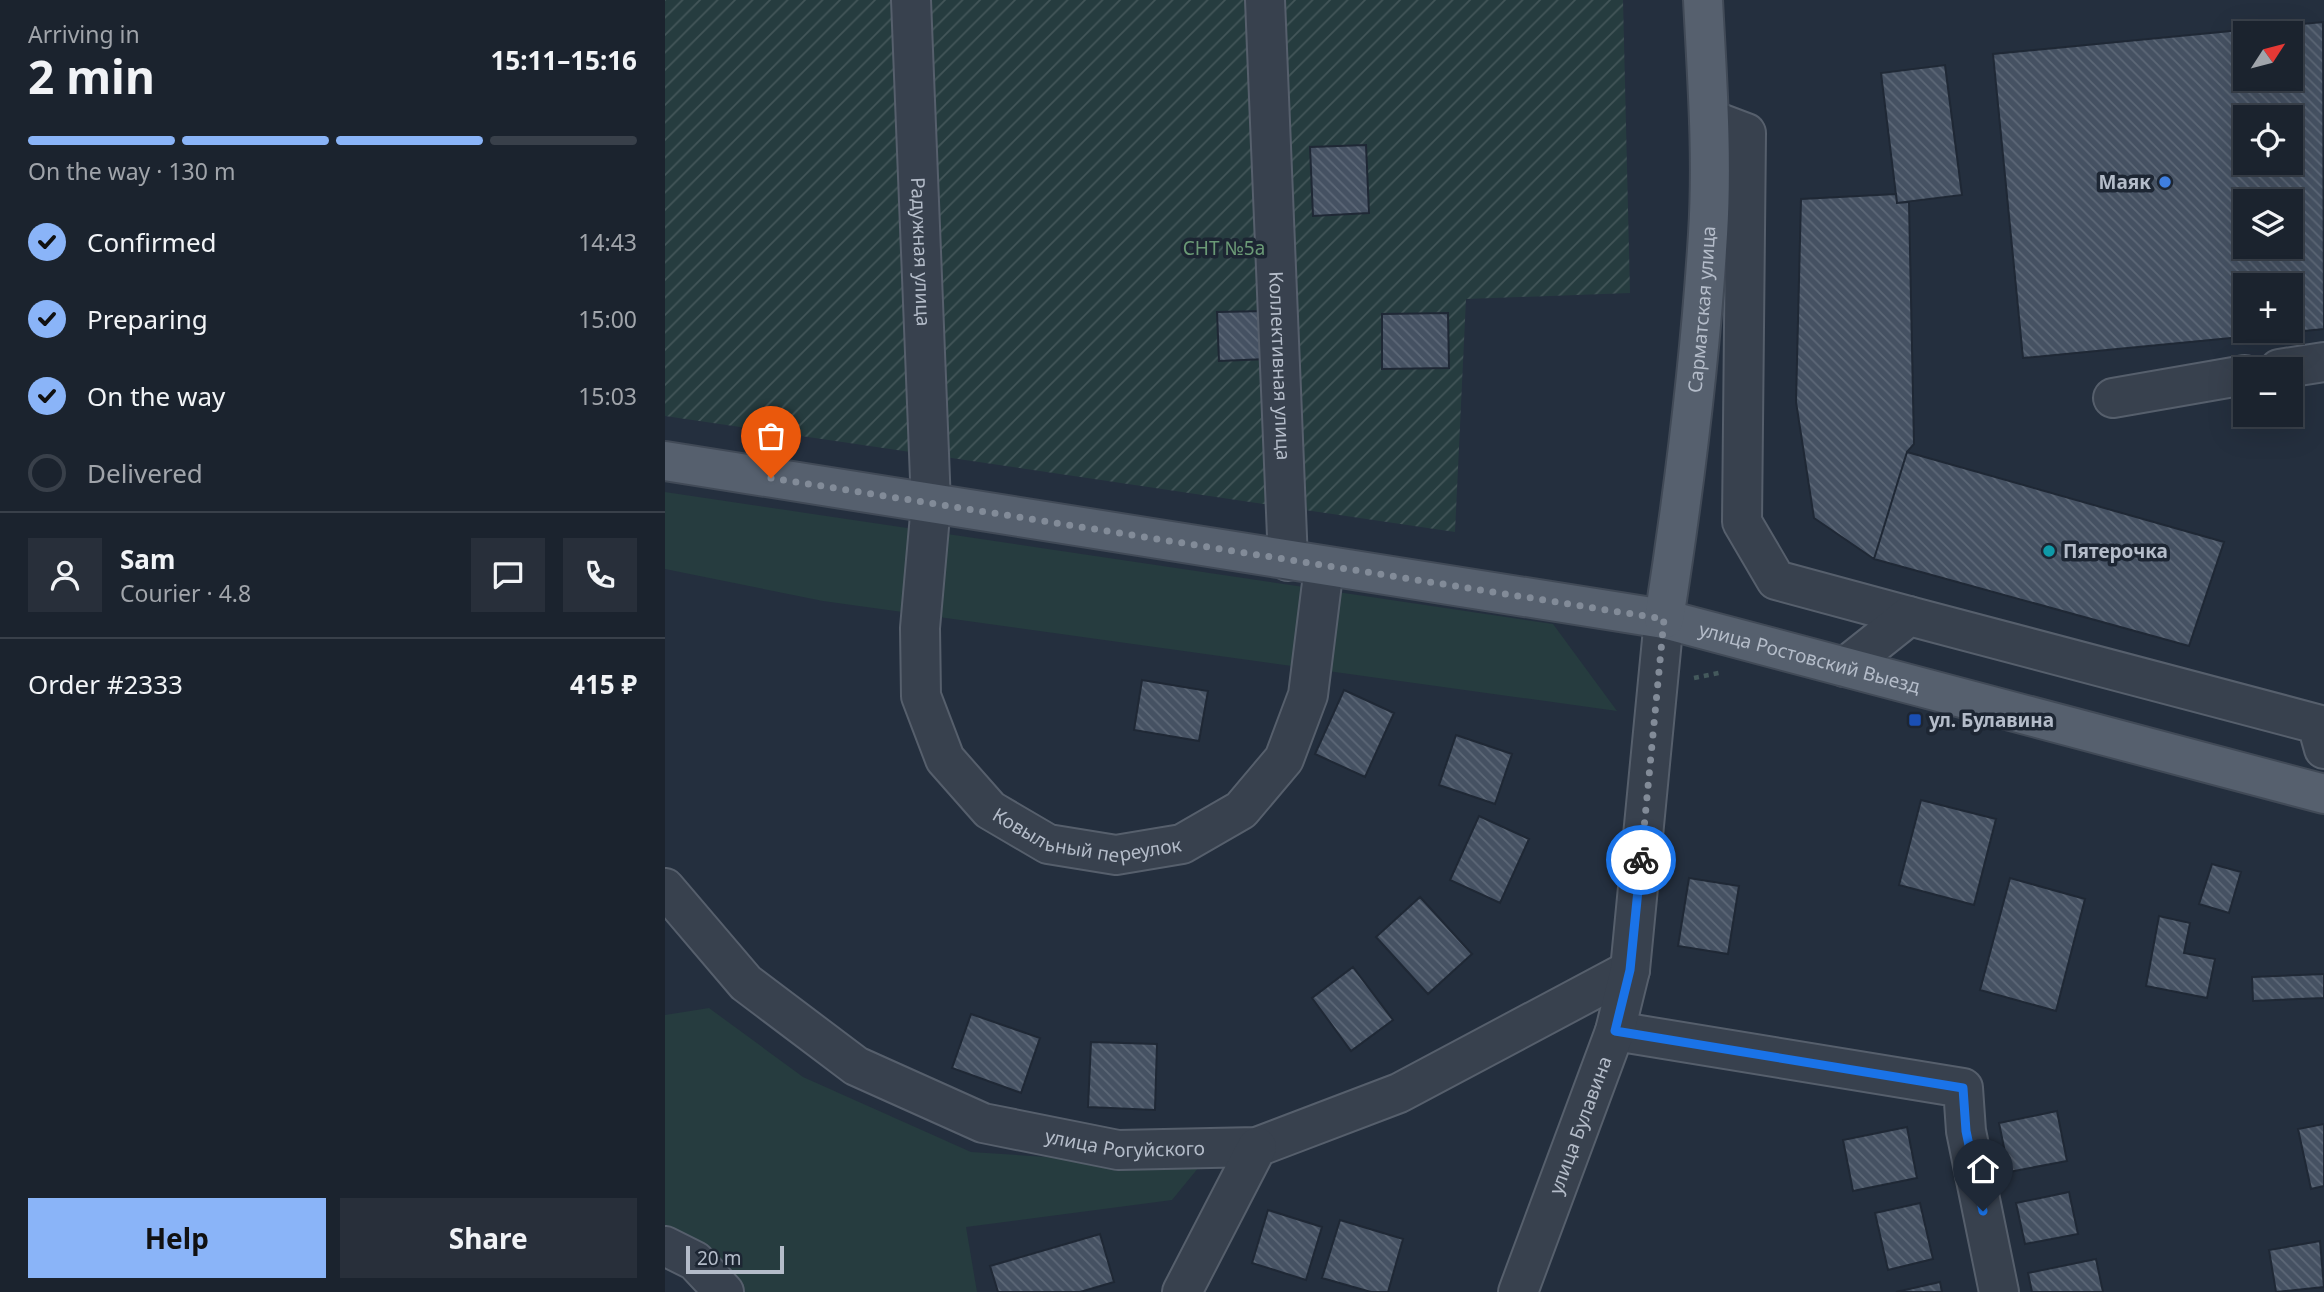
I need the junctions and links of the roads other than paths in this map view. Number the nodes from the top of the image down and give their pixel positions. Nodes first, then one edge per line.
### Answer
1 (911, 0) edge
2 (1265, 0) edge
3 (1703, 0) edge
4 (1709, 119) junction
5 (2324, 362) edge
6 (2303, 365) edge
7 (2233, 377) edge
8 (2113, 398) dead end
9 (665, 461) edge
10 (931, 504) junction
11 (1306, 564) junction
12 (1909, 616) junction
13 (1664, 619) junction
14 (1845, 667) junction
15 (2324, 749) edge
16 (2324, 793) edge
17 (665, 888) edge
18 (1630, 970) junction
19 (1615, 1031) junction
20 (1257, 1147) junction
21 (665, 1246) edge
22 (724, 1292) edge
23 (1182, 1292) edge
24 (1518, 1292) edge
25 (1999, 1292) edge

1 - 10 street, Радужная улица
2 - 11 street, Коллективная улица
3 - 4 main road, Сарматская улица
4 - 12 street
4 - 13 main road, Сарматская улица
5 - 6 street
7 - 8 street
9 - 10 main road, улица Ростовский Выезд
10 - 11 main road, улица Ростовский Выезд
10 - 11 street, Ковыльный переулок
11 - 13 main road, улица Ростовский Выезд
12 - 14 street
12 - 15 street
13 - 14 main road, улица Ростовский Выезд
13 - 18 street, улица Булавина
14 - 16 main road, улица Ростовский Выезд
17 - 20 street, улица Рогуйского
18 - 19 street, улица Булавина
18 - 20 street, улица Рогуйского
19 - 24 street, улица Булавина
19 - 25 street
20 - 23 street
21 - 22 street

